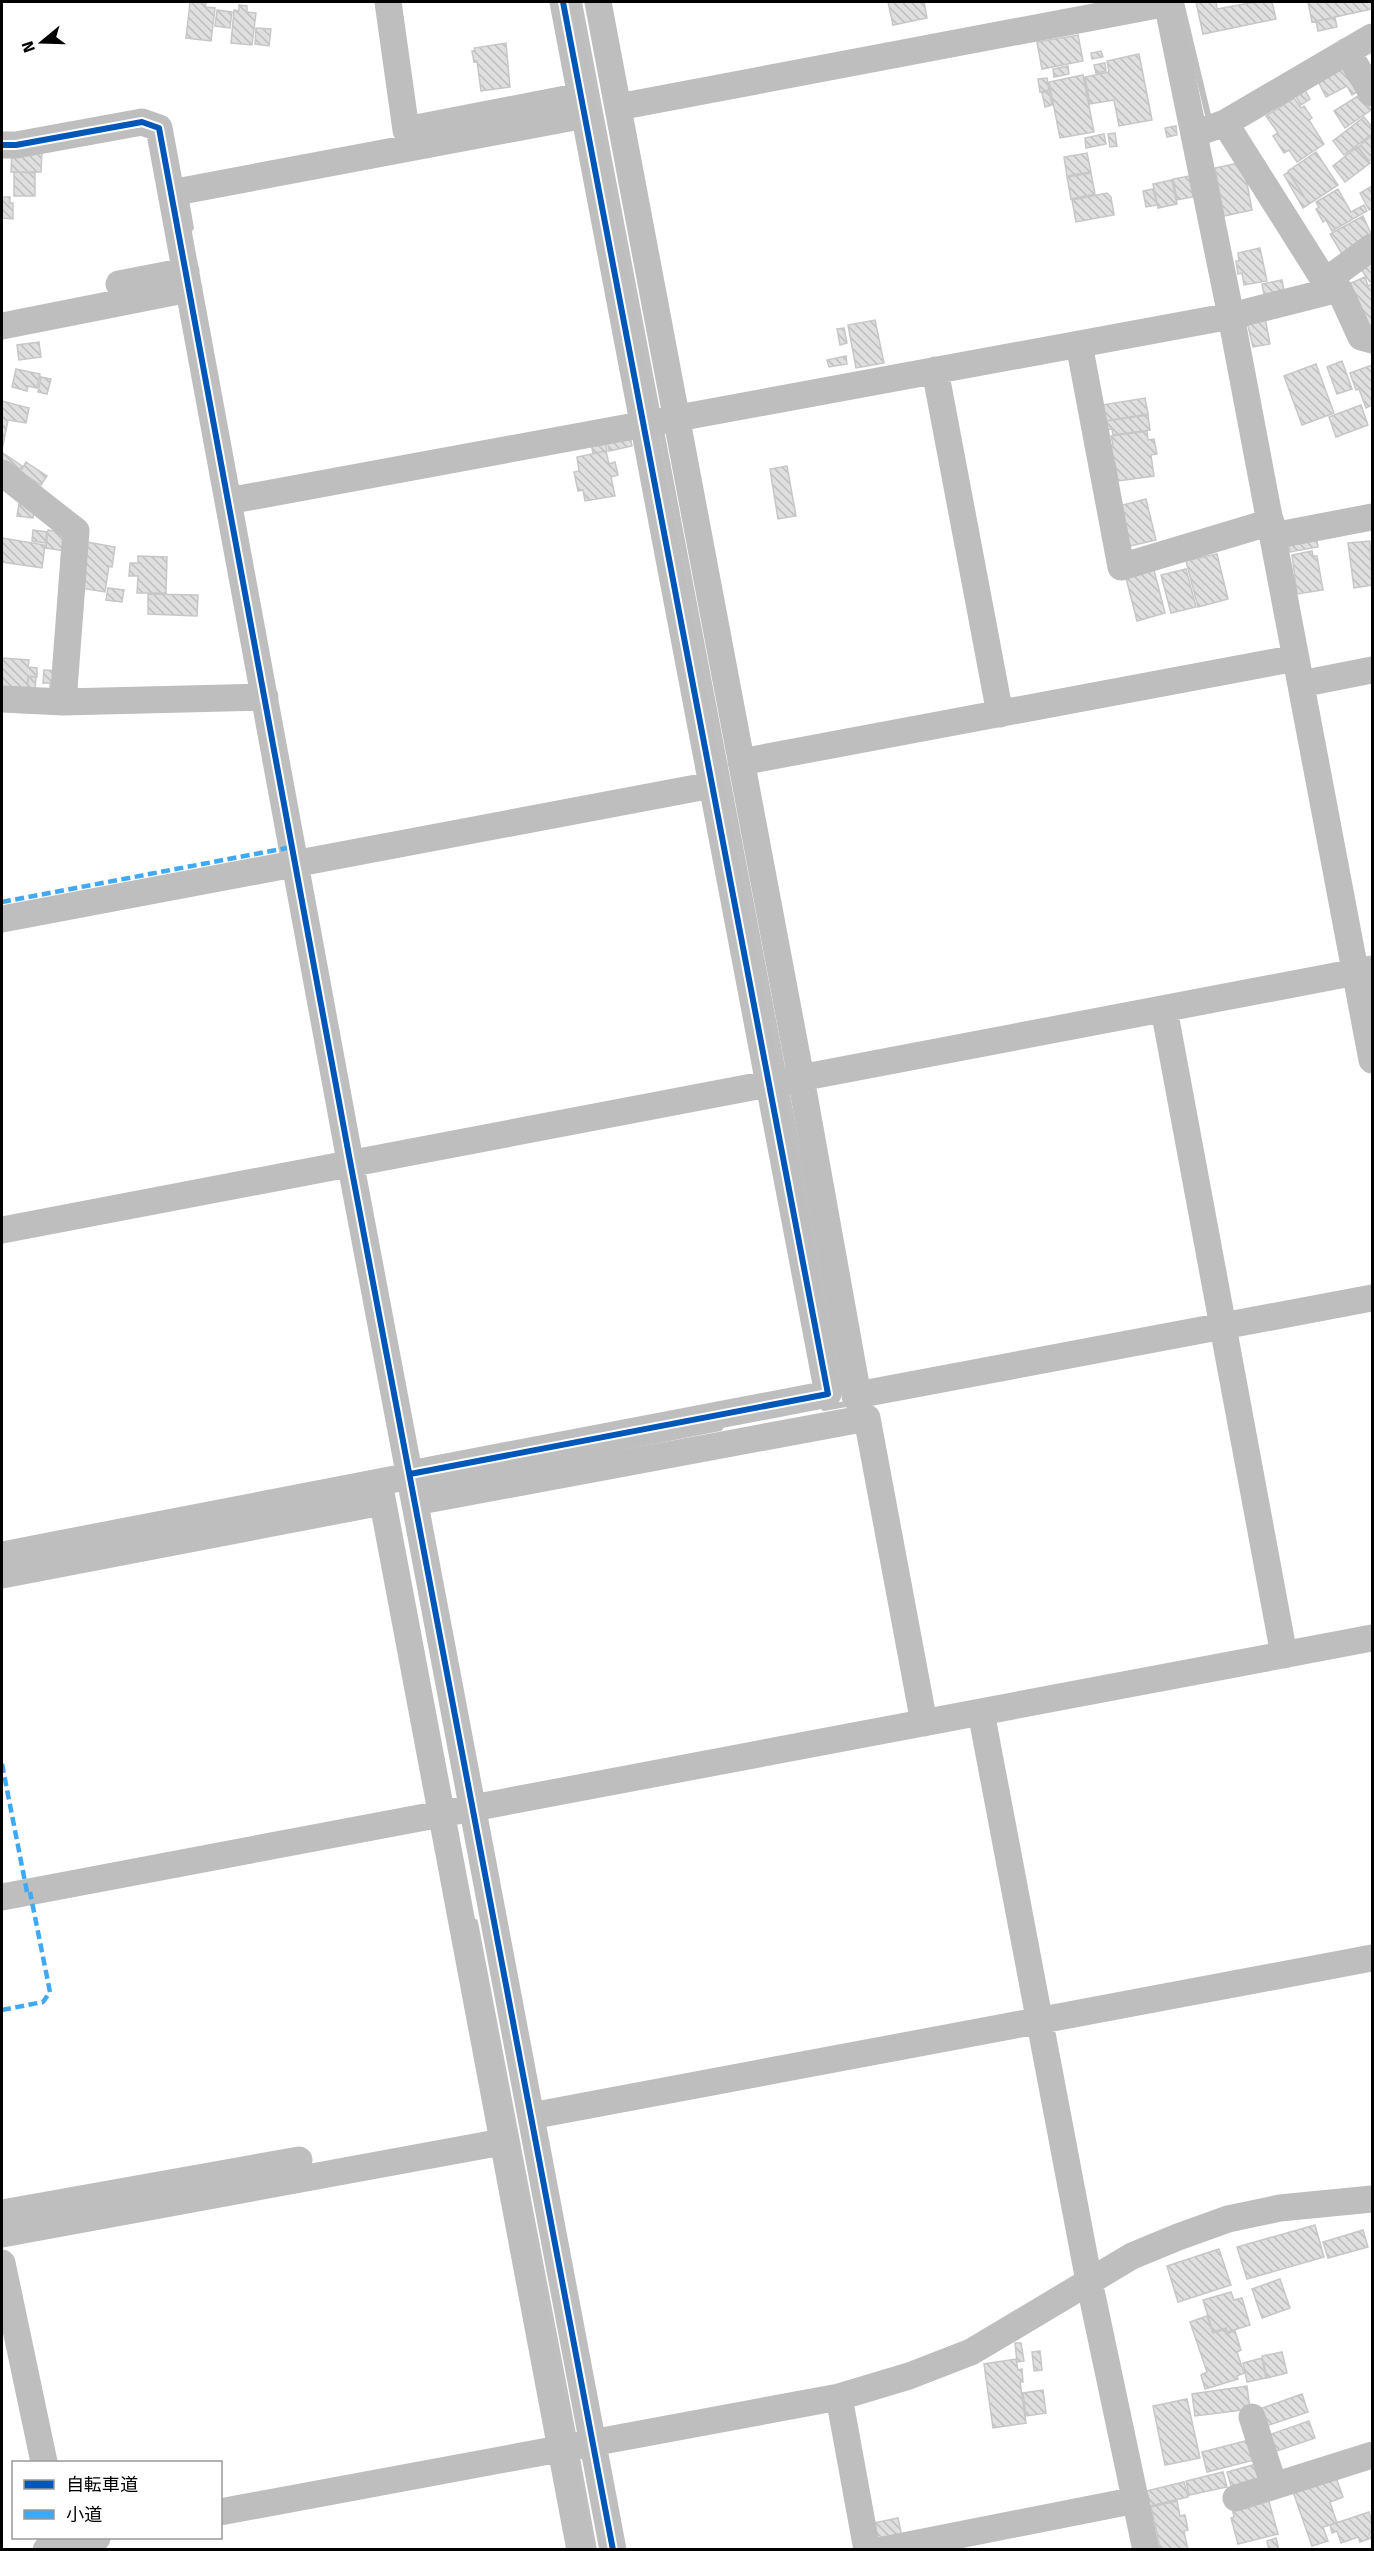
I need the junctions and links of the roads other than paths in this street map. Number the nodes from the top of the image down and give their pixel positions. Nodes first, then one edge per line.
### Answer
1 (388, 2) edge
2 (563, 2) edge
3 (598, 2) edge
4 (1092, 2) edge
5 (1168, 2) edge
6 (1372, 37) edge
7 (1347, 51) junction
8 (1372, 93) edge
9 (616, 99) junction
10 (583, 106) junction
11 (1225, 123) junction
12 (406, 130) junction
13 (1194, 134) junction
14 (2, 145) edge
15 (169, 184) junction
16 (1372, 247) edge
17 (187, 280) junction
18 (1329, 286) junction
19 (2, 307) edge
20 (1232, 316) junction
21 (2, 326) edge
22 (1372, 340) edge
23 (1079, 344) junction
24 (935, 370) junction
25 (676, 418) junction
26 (644, 425) junction
27 (2, 473) edge
28 (228, 501) junction
29 (1372, 517) edge
30 (1272, 529) junction
31 (1372, 670) edge
32 (1300, 679) junction
33 (1372, 688) edge
34 (265, 697) junction
35 (2, 699) edge
36 (63, 702) junction
37 (1000, 714) junction
38 (743, 771) junction
39 (711, 776) junction
40 (294, 855) junction
41 (2, 919) edge
42 (1364, 970) edge
43 (1164, 1009) junction
44 (1372, 1060) edge
45 (801, 1078) junction
46 (769, 1084) junction
47 (351, 1161) junction
48 (2, 1230) edge
49 (1372, 1298) edge
50 (1372, 1312) edge
51 (1224, 1333) junction
52 (860, 1407) junction
53 (411, 1484) junction
54 (381, 1492) junction
55 (2, 1555) edge
56 (2, 1575) edge
57 (1372, 1638) edge
58 (1284, 1654) junction
59 (981, 1712) junction
60 (924, 1723) junction
61 (456, 1812) junction
62 (2, 1897) edge
63 (1372, 1958) edge
64 (1372, 1975) edge
65 (1041, 2029) junction
66 (533, 2125) junction
67 (501, 2133) junction
68 (1372, 2199) edge
69 (2, 2213) edge
70 (2, 2234) edge
71 (2, 2264) edge
72 (1089, 2281) junction
73 (839, 2397) junction
74 (1252, 2417) dead end
75 (593, 2442) junction
76 (560, 2448) junction
77 (1372, 2455) edge
78 (44, 2461) edge
79 (1274, 2486) junction
80 (1236, 2498) dead end
81 (1136, 2500) junction
82 (222, 2512) edge
83 (90, 2539) edge
84 (56, 2544) edge
85 (580, 2550) edge
86 (613, 2550) edge
87 (867, 2550) edge
88 (883, 2550) edge
89 (1146, 2550) edge

1 - 12 street
2 - 10 street
3 - 9 street
4 - 9 street
5 - 9 street
5 - 13 street
6 - 7 street
7 - 8 street
7 - 11 street
9 - 25 street
10 - 12 street
10 - 15 street
10 - 26 street
11 - 13 street
11 - 18 street
12 - 15 street
13 - 20 street
14 - 15 street
15 - 17 street
16 - 18 street
17 - 19 street
17 - 21 street
17 - 28 street
18 - 20 street
18 - 22 street
20 - 23 street
20 - 30 street
23 - 24 street
23 - 30 street
24 - 25 street
24 - 37 street
25 - 26 street
25 - 38 street
26 - 28 street
26 - 39 street
27 - 36 street
28 - 34 street
29 - 30 street
30 - 32 street
31 - 32 street
32 - 33 street
32 - 37 street
32 - 38 street
32 - 42 street
34 - 36 street
34 - 40 street
35 - 36 street
37 - 38 street
38 - 45 street
39 - 40 street
39 - 46 street
40 - 41 street
40 - 47 street
42 - 43 street
42 - 44 street
43 - 45 street
43 - 51 street
45 - 46 street
45 - 52 street
46 - 47 street
46 - 53 street
47 - 48 street
47 - 53 street
49 - 51 street
50 - 51 street
51 - 52 street
51 - 58 street
52 - 53 street
52 - 60 street
53 - 54 street
53 - 61 street
54 - 55 street
54 - 56 street
54 - 61 street
57 - 58 street
58 - 59 street
59 - 60 street
59 - 65 street
60 - 61 street
61 - 62 street
61 - 66 street
61 - 67 street
63 - 65 street
64 - 65 street
65 - 66 street
65 - 72 street
66 - 75 street
67 - 69 street
67 - 70 street
67 - 76 street
68 - 72 street
71 - 78 street
72 - 73 street
72 - 81 street
73 - 75 street
73 - 87 street
74 - 79 street
75 - 76 street
75 - 86 street
76 - 82 street
76 - 85 street
77 - 79 street
79 - 80 street
81 - 88 street
81 - 89 street
83 - 84 street

